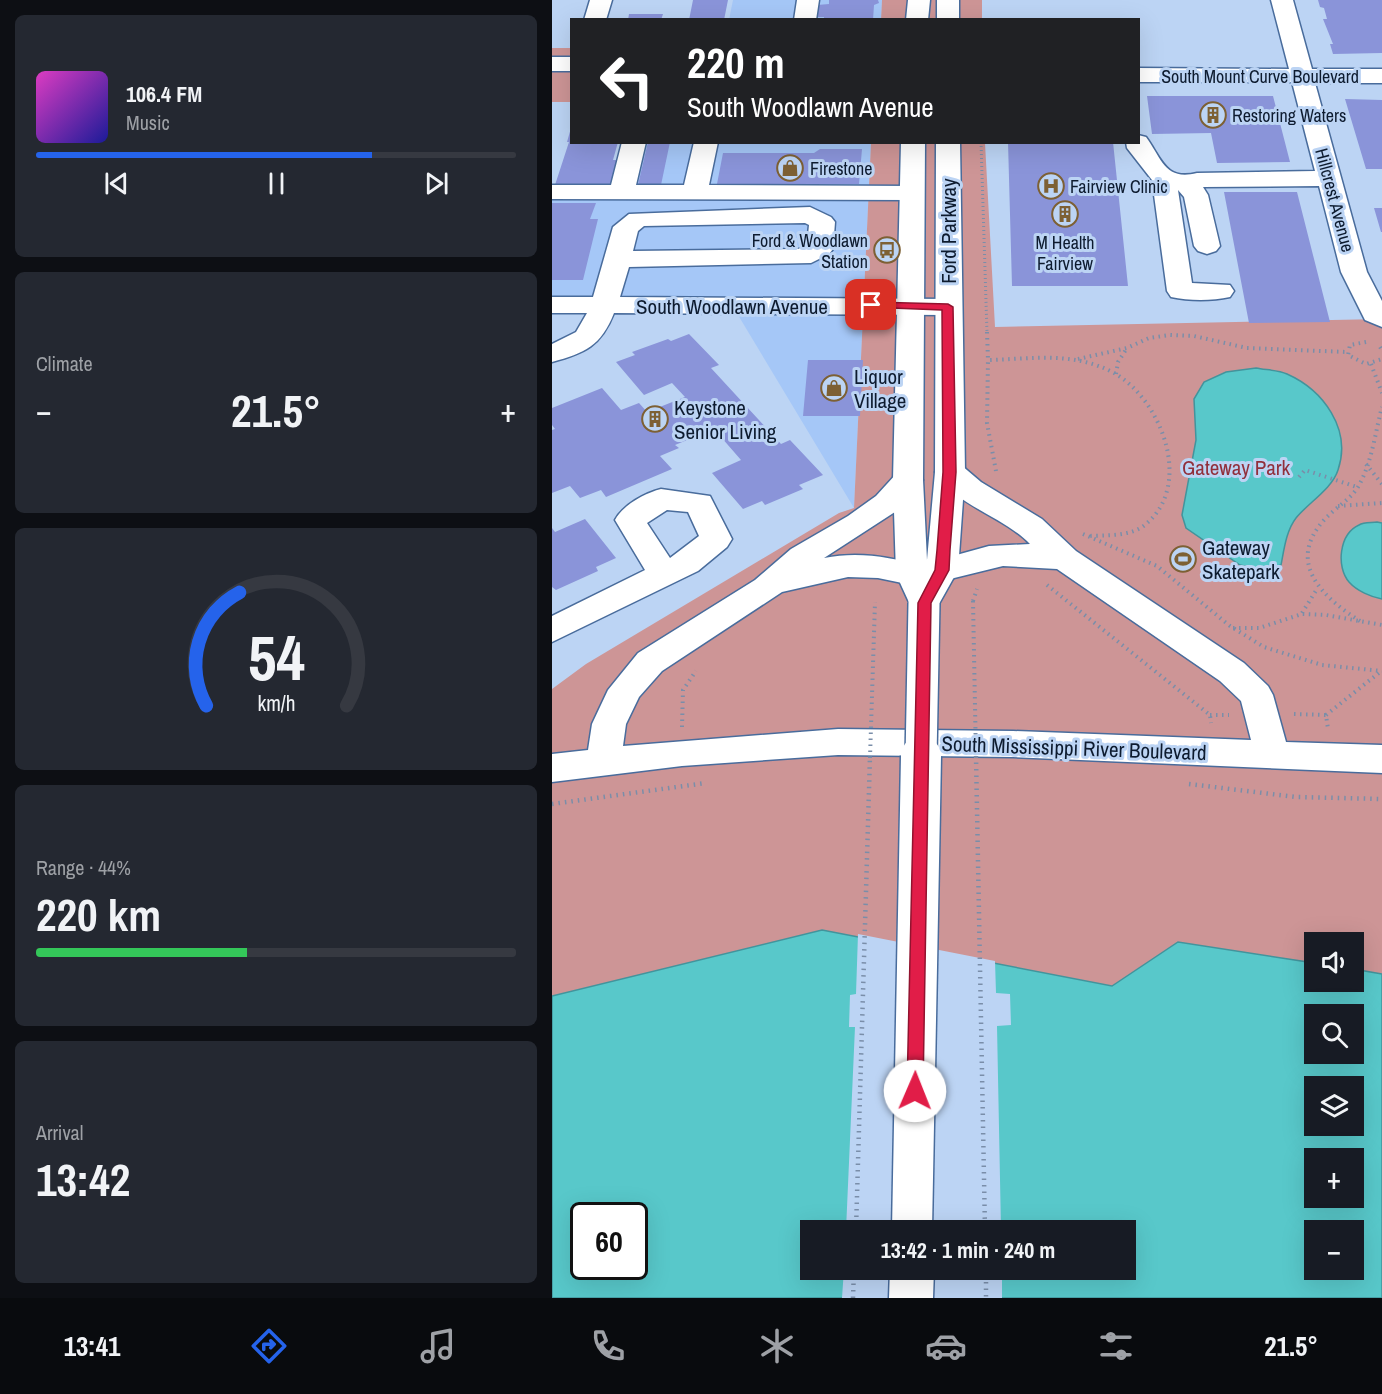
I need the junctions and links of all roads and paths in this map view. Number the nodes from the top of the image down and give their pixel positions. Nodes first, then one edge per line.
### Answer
1 (601, 0) edge
2 (808, 0) edge
3 (919, 0) edge
4 (948, 0) edge
5 (1282, 0) edge
6 (596, 18) edge
7 (805, 18) edge
8 (917, 18) edge
9 (948, 18) edge
10 (552, 64) edge
11 (570, 64) edge
12 (1140, 75) edge
13 (1301, 75) junction
14 (1382, 76) edge
15 (552, 86) edge
16 (570, 86) edge
17 (634, 144) edge
18 (706, 144) edge
19 (913, 144) edge
20 (948, 144) edge
21 (981, 144) edge
22 (1138, 144) edge
23 (1329, 178) junction
24 (1175, 182) junction
25 (552, 192) edge
26 (622, 192) junction
27 (695, 192) junction
28 (911, 193) junction
29 (1207, 246) dead end
30 (617, 259) junction
31 (1221, 291) dead end
32 (552, 305) edge
33 (604, 305) junction
34 (912, 307) junction
35 (948, 307) junction
36 (1382, 319) edge
37 (1366, 342) dead end
38 (1127, 348) junction
39 (1347, 352) junction
40 (552, 353) edge
41 (1077, 359) junction
42 (1382, 359) edge
43 (988, 360) junction
44 (1371, 364) junction
45 (1116, 374) junction
46 (1382, 393) edge
47 (1382, 407) edge
48 (1366, 464) junction
49 (950, 472) junction
50 (1299, 477) dead end
51 (997, 478) dead end
52 (908, 480) junction
53 (1382, 484) edge
54 (1358, 487) junction
55 (1382, 503) edge
56 (1337, 506) junction
57 (1088, 536) junction
58 (1073, 546) junction
59 (664, 575) dead end
60 (1041, 581) dead end
61 (926, 582) junction
62 (766, 588) junction
63 (1317, 589) junction
64 (973, 601) dead end
65 (875, 602) dead end
66 (1302, 614) junction
67 (1360, 621) junction
68 (1382, 625) edge
69 (1232, 628) junction
70 (552, 630) edge
71 (699, 669) dead end
72 (1381, 671) edge
73 (1292, 714) dead end
74 (1210, 715) junction
75 (1228, 715) dead end
76 (1326, 715) junction
77 (682, 719) dead end
78 (1211, 725) dead end
79 (1328, 731) dead end
80 (1272, 754) junction
81 (1382, 759) edge
82 (604, 762) junction
83 (552, 768) edge
84 (681, 787) dead end
85 (1219, 787) dead end
86 (1336, 788) dead end
87 (1338, 798) junction
88 (1382, 799) edge
89 (552, 804) edge
90 (856, 1220) edge
91 (912, 1220) edge
92 (985, 1220) edge
93 (854, 1280) edge
94 (912, 1280) edge
95 (986, 1280) edge
96 (853, 1298) edge
97 (911, 1298) edge
98 (986, 1298) edge

1 - 6 street
2 - 7 street
3 - 8 street
4 - 9 street
5 - 13 street, Hillcrest Avenue
10 - 11 street
12 - 13 street, South Mount Curve Boulevard
13 - 14 street, South Mount Curve Boulevard
13 - 23 street, Hillcrest Avenue
15 - 16 street
17 - 26 street
18 - 27 street
19 - 28 street, Ford Parkway
20 - 35 street, Ford Parkway
21 - 43 path
22 - 24 street
23 - 24 street
23 - 36 street, Hillcrest Avenue
24 - 29 street
24 - 31 street
25 - 26 street
26 - 27 street
27 - 28 street
28 - 34 street, Ford Parkway
30 - 30 street
30 - 33 street
32 - 33 street, South Woodlawn Avenue
33 - 34 street, South Woodlawn Avenue
33 - 40 street
34 - 35 street, South Woodlawn Avenue
34 - 52 street, Ford Parkway
35 - 49 street, Ford Parkway
37 - 39 path
38 - 39 path
38 - 41 path
38 - 45 path
39 - 44 path
41 - 43 path
41 - 45 path
42 - 44 path
43 - 51 path
44 - 46 path
45 - 57 path
47 - 48 path
48 - 53 path
48 - 54 path
49 - 58 street
49 - 61 street, Ford Parkway
50 - 54 path
52 - 61 street, Ford Parkway
52 - 62 street
54 - 56 path
55 - 56 path
56 - 63 path
57 - 58 path
57 - 69 path
58 - 61 street
58 - 80 street
59 - 70 street
60 - 74 path
61 - 62 street
61 - 91 street, Ford Parkway, bridge
62 - 82 street
63 - 66 path
63 - 67 path
64 - 92 path, bridge
65 - 90 path, bridge
66 - 67 path
66 - 69 path
67 - 68 path
69 - 72 path
71 - 77 path
72 - 76 path
73 - 76 path
74 - 75 path
74 - 78 path
76 - 79 path
80 - 81 street, South Mississippi River Boulevard
80 - 82 street, South Mississippi River Boulevard
82 - 83 street, South Mississippi River Boulevard
84 - 89 path
85 - 87 path
86 - 87 path
87 - 88 path
93 - 96 path
94 - 97 street
95 - 98 path

